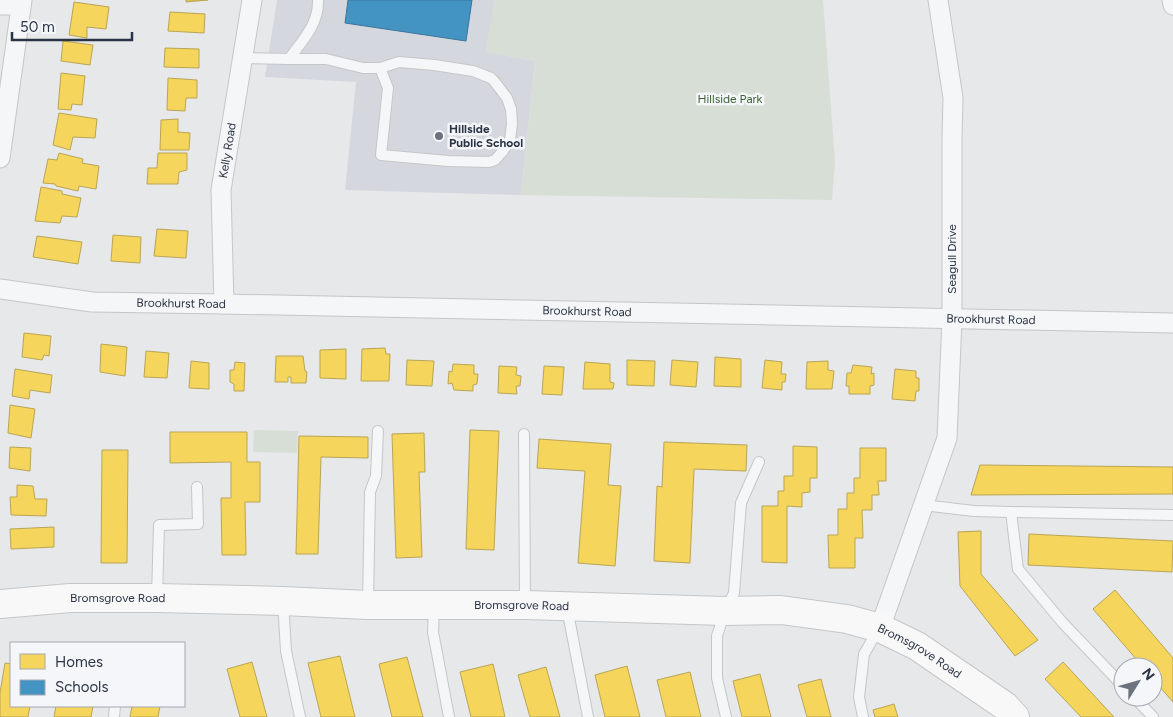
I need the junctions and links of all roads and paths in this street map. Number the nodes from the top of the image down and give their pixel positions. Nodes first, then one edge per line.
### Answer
1 (252, 0) edge
2 (318, 0) edge
3 (938, 0) edge
4 (1172, 0) edge
5 (22, 2) edge
6 (0, 5) edge
7 (1173, 5) edge
8 (242, 58) junction
9 (289, 60) junction
10 (380, 68) junction
11 (0, 158) edge
12 (0, 289) edge
13 (224, 304) junction
14 (952, 318) junction
15 (1173, 324) edge
16 (378, 431) dead end
17 (524, 434) dead end
18 (760, 462) dead end
19 (197, 487) dead end
20 (923, 505) junction
21 (1011, 512) junction
22 (1173, 515) edge
23 (157, 598) junction
24 (283, 601) junction
25 (0, 604) edge
26 (434, 604) junction
27 (368, 605) junction
28 (525, 605) junction
29 (566, 606) junction
30 (725, 611) junction
31 (880, 628) junction
32 (1113, 676) edge
33 (1144, 707) edge
34 (300, 717) edge
35 (449, 717) edge
36 (588, 717) edge
37 (726, 717) edge
38 (863, 717) edge
39 (1015, 717) edge
40 (1153, 717) edge

1 - 8 street, Kelly Road
2 - 9 lane
3 - 14 street, Seagull Drive
4 - 7 street
5 - 6 street
5 - 11 street
8 - 9 lane
8 - 13 street, Kelly Road
9 - 10 lane
10 - 10 lane
12 - 13 street, Brookhurst Road
13 - 14 street, Brookhurst Road
14 - 15 street, Brookhurst Road
14 - 20 street, Seagull Drive
16 - 27 lane
17 - 28 lane
18 - 30 lane
19 - 23 lane
20 - 21 lane
20 - 31 street, Seagull Drive
21 - 22 lane
21 - 32 lane
23 - 24 street, Bromsgrove Road
23 - 25 street, Bromsgrove Road
24 - 27 street, Bromsgrove Road
24 - 34 lane
26 - 27 street, Bromsgrove Road
26 - 28 street, Bromsgrove Road
26 - 35 lane
28 - 29 street, Bromsgrove Road
29 - 30 street, Bromsgrove Road
29 - 36 lane
30 - 31 street, Bromsgrove Road
30 - 37 lane
31 - 38 lane
31 - 39 street, Bromsgrove Road
33 - 40 lane

